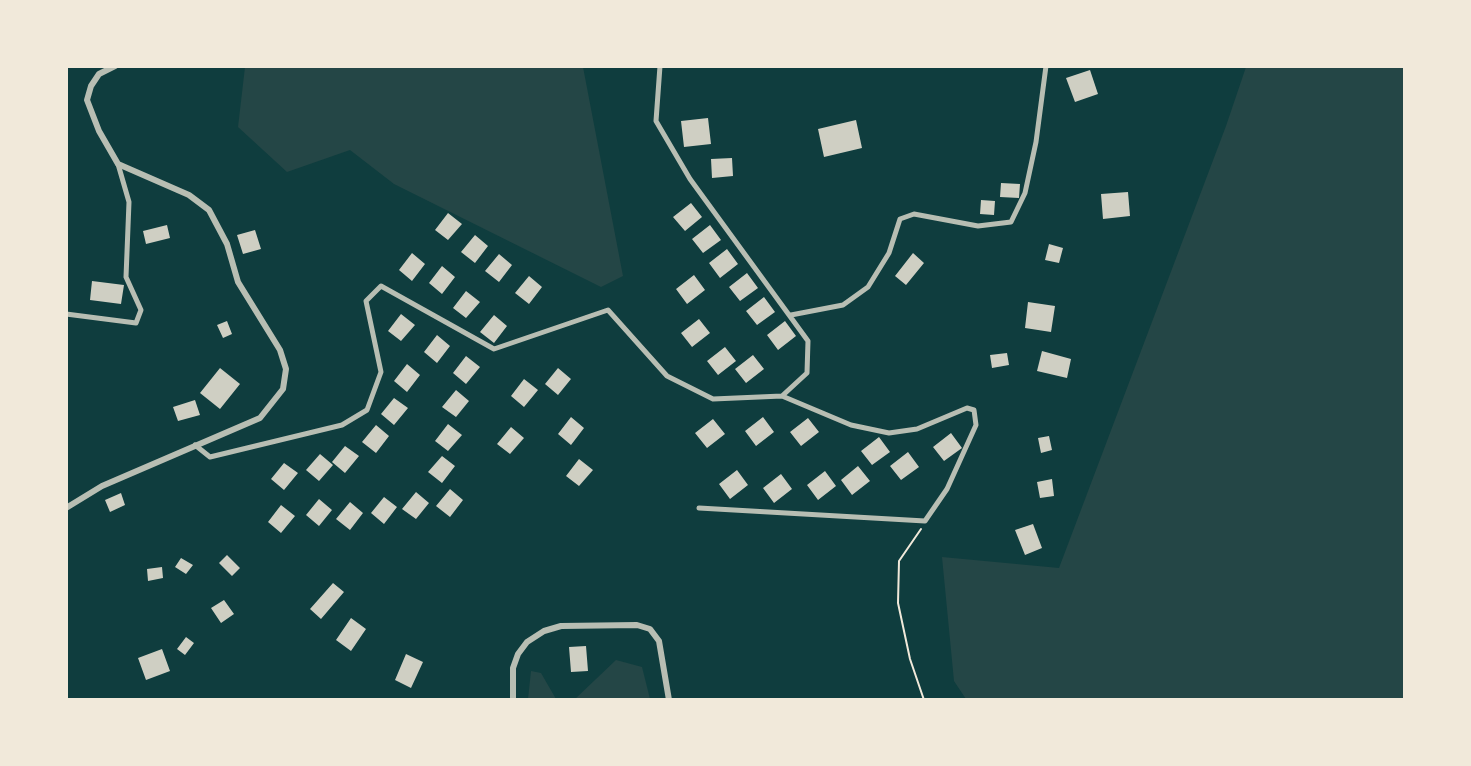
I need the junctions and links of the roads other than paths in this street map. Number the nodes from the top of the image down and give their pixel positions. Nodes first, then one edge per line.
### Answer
1 (115, 66) edge
2 (660, 66) edge
3 (1046, 66) edge
4 (118, 164) junction
5 (66, 314) edge
6 (791, 315) junction
7 (782, 396) junction
8 (195, 445) junction
9 (66, 508) edge
10 (699, 508) dead end
11 (513, 699) edge
12 (669, 699) edge

1 - 4 street
2 - 6 street
3 - 6 street
4 - 5 street
4 - 8 street
6 - 7 street
7 - 8 street
7 - 10 street
8 - 9 street
11 - 12 street

